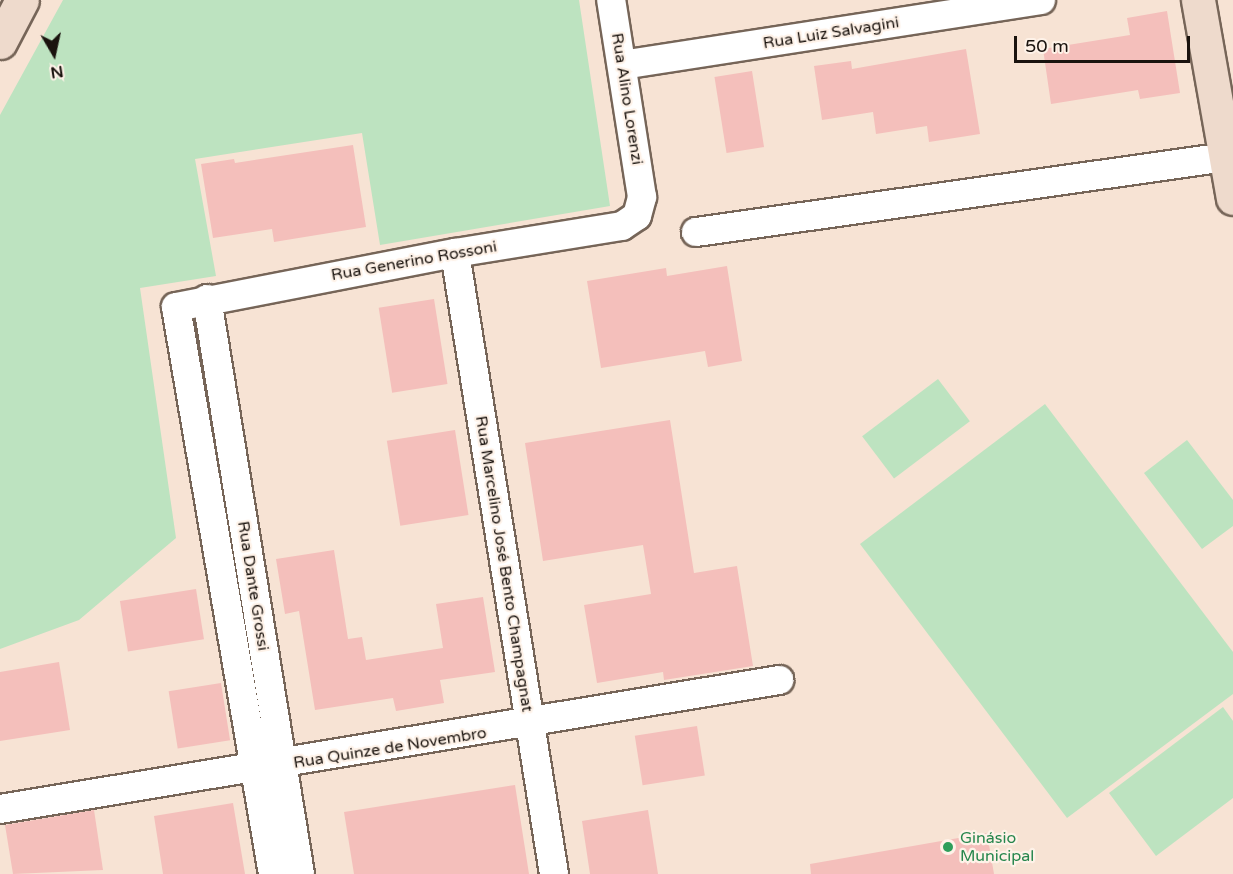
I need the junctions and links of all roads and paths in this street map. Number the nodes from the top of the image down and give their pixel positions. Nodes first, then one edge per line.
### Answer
1 (22, 0) edge
2 (611, 0) edge
3 (1041, 0) edge
4 (1198, 0) edge
5 (0, 42) edge
6 (622, 65) junction
7 (1226, 157) junction
8 (642, 197) joint
9 (1233, 198) edge
10 (696, 232) dead end
11 (455, 253) junction
12 (207, 298) junction
13 (176, 313) joint
14 (779, 681) dead end
15 (529, 725) junction
16 (268, 766) junction
17 (0, 809) edge
18 (273, 874) edge
19 (300, 874) edge
20 (554, 874) edge

1 - 5 street
2 - 6 street, Rua Alino Lorenzi
3 - 6 street, Rua Luiz Salvagini
4 - 7 street
6 - 8 street, Rua Alino Lorenzi
7 - 9 street
7 - 10 street
8 - 11 street, Rua Generino Rossoni
11 - 12 street, Rua Generino Rossoni
11 - 15 street, Rua Marcelino José Bento Champagnat
12 - 13 street, Rua Generino Rossoni
12 - 16 street, Rua Dante Grossi
13 - 16 street, Rua Dante Grossi
14 - 15 street, Rua Quinze de Novembro
15 - 16 street, Rua Quinze de Novembro
15 - 20 street, Rua Marcelino José Bento Champagnat
16 - 17 street, Rua Quinze de Novembro
16 - 18 street, Rua Dante Grossi
16 - 19 street, Rua Dante Grossi

